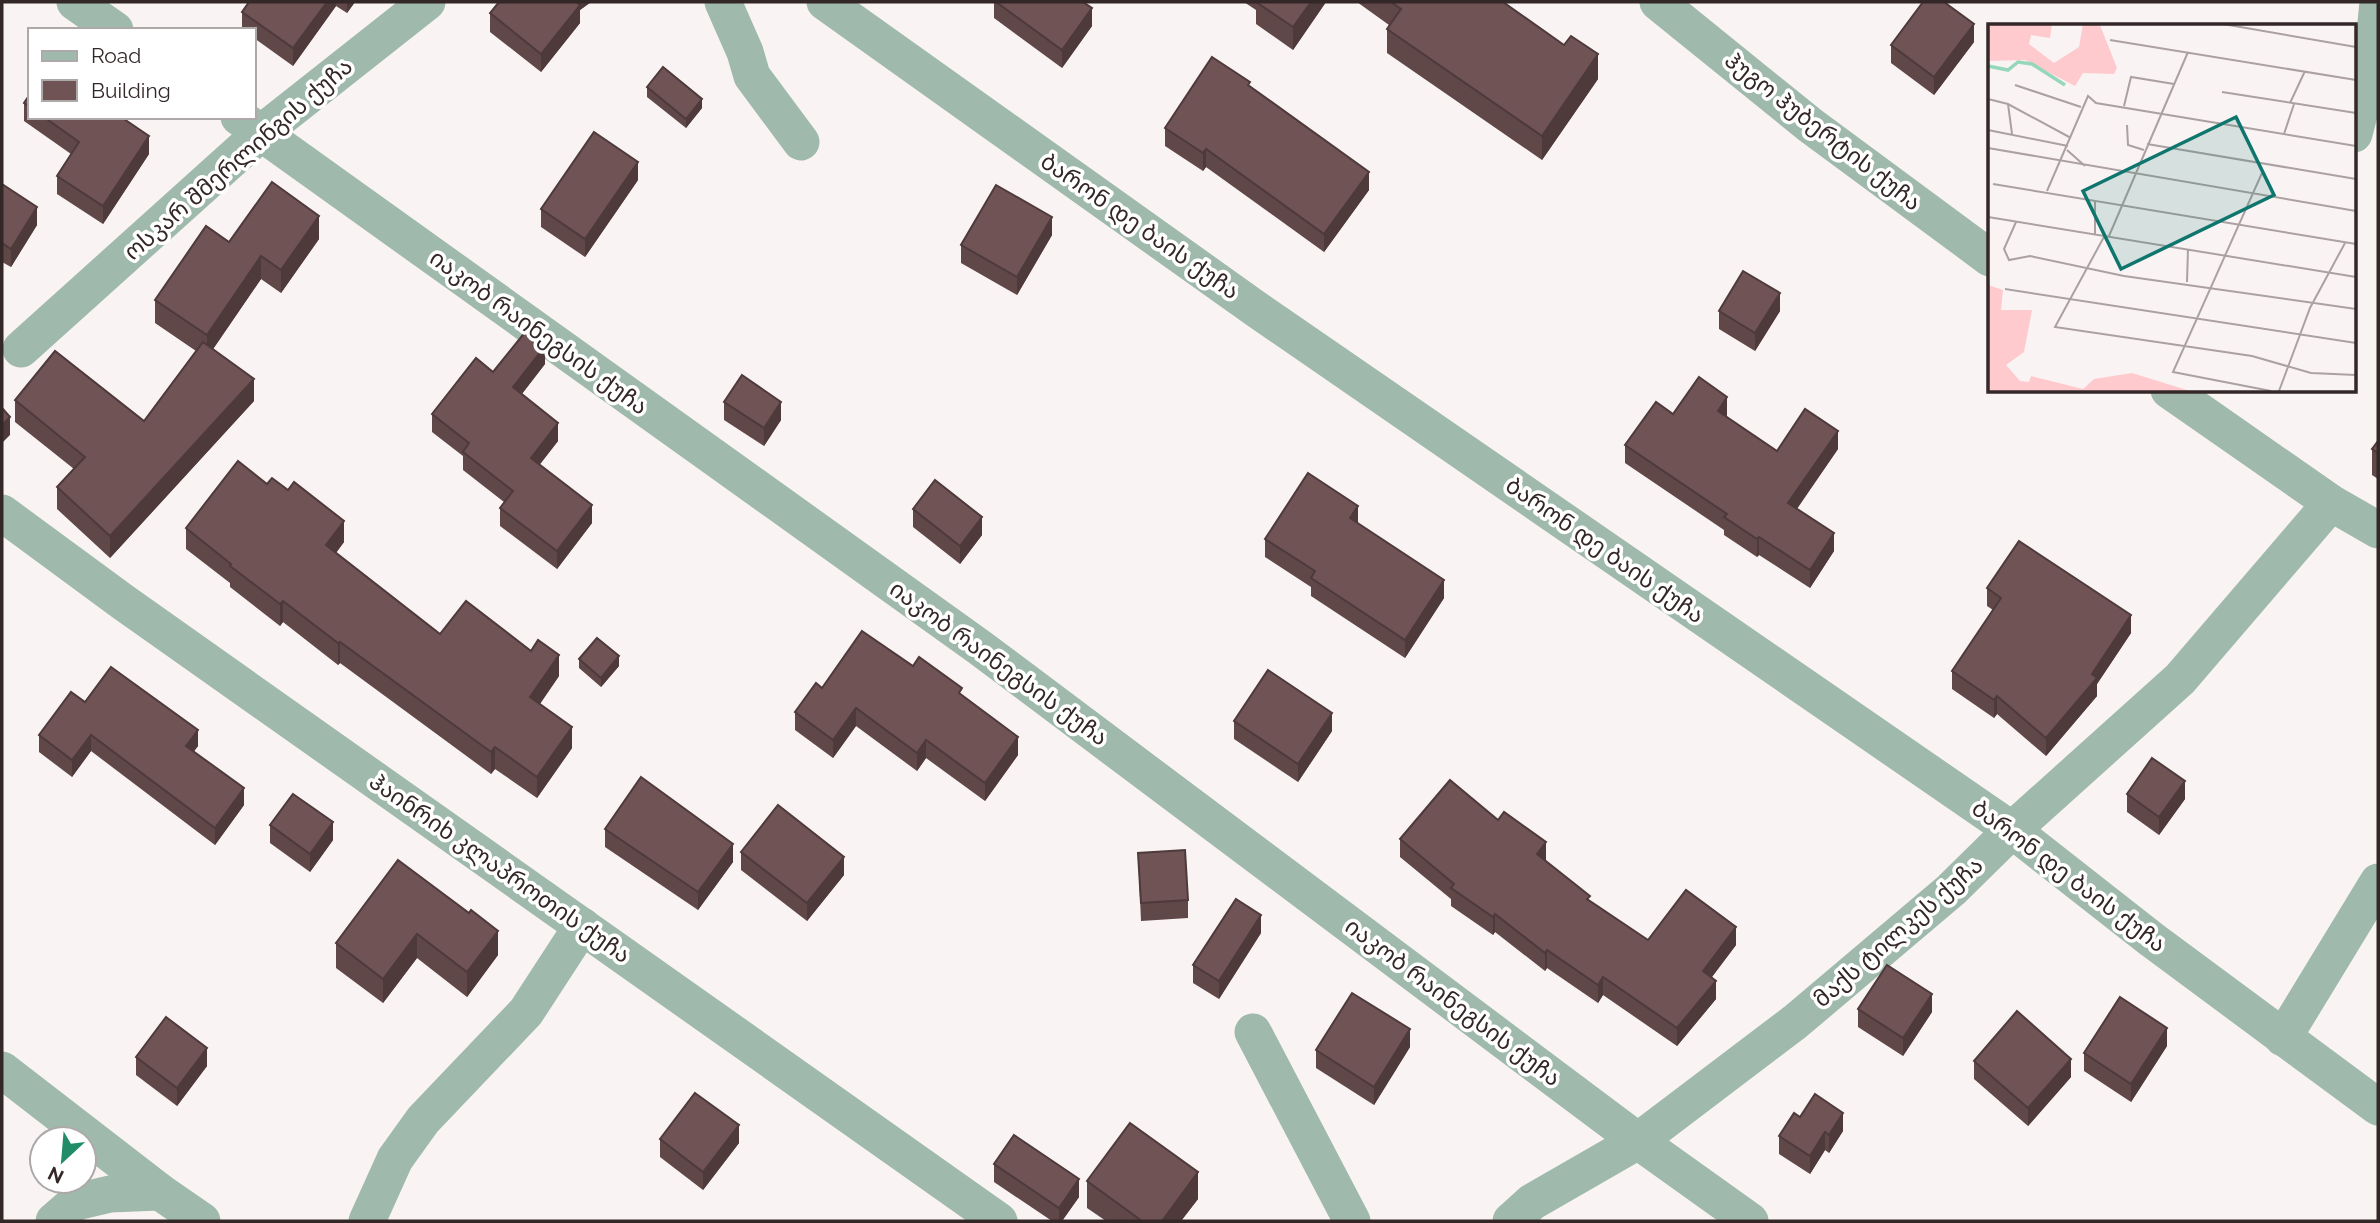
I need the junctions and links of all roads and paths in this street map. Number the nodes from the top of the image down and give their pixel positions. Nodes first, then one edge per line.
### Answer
1 (75, 2) edge
2 (427, 2) edge
3 (723, 2) edge
4 (825, 2) edge
5 (1658, 2) edge
6 (2378, 2) edge
7 (112, 28) edge
8 (250, 125) edge
9 (2356, 126) edge
10 (802, 142) dead end
11 (1988, 257) edge
12 (21, 349) dead end
13 (2175, 392) edge
14 (2331, 503) junction
15 (2, 513) edge
16 (2377, 527) edge
17 (2012, 830) junction
18 (2378, 882) edge
19 (583, 926) junction
20 (1253, 1032) dead end
21 (2283, 1038) junction
22 (2, 1070) edge
23 (2378, 1107) edge
24 (1637, 1141) junction
25 (160, 1192) junction
26 (54, 1221) edge
27 (202, 1221) edge
28 (367, 1221) edge
29 (999, 1221) edge
30 (1352, 1221) edge
31 (1511, 1221) edge
32 (1750, 1221) edge

1 - 7 street
2 - 8 street, ოსკარ შმერლინგის ქუჩა
3 - 10 street
4 - 17 street, ბარონ დე ბაის ქუჩა
5 - 11 street, ჰუგო ჰუბერტის ქუჩა
6 - 9 street
8 - 12 street, ოსკარ შმერლინგის ქუჩა
8 - 24 street, იაკობ რაინეგსის ქუჩა
13 - 14 street
14 - 16 street
14 - 17 street, მაქს ტილკეს ქუჩა
15 - 19 street, ჰაინრიხ კლაპროთის ქუჩა
17 - 21 street, ბარონ დე ბაის ქუჩა
17 - 24 street, მაქს ტილკეს ქუჩა
18 - 21 street
19 - 28 street
19 - 29 street, ჰაინრიხ კლაპროთის ქუჩა
20 - 30 street
21 - 23 street, ბარონ დე ბაის ქუჩა
22 - 25 street
24 - 31 street, მაქს ტილკეს ქუჩა
24 - 32 street, იაკობ რაინეგსის ქუჩა
25 - 26 street
25 - 27 street

